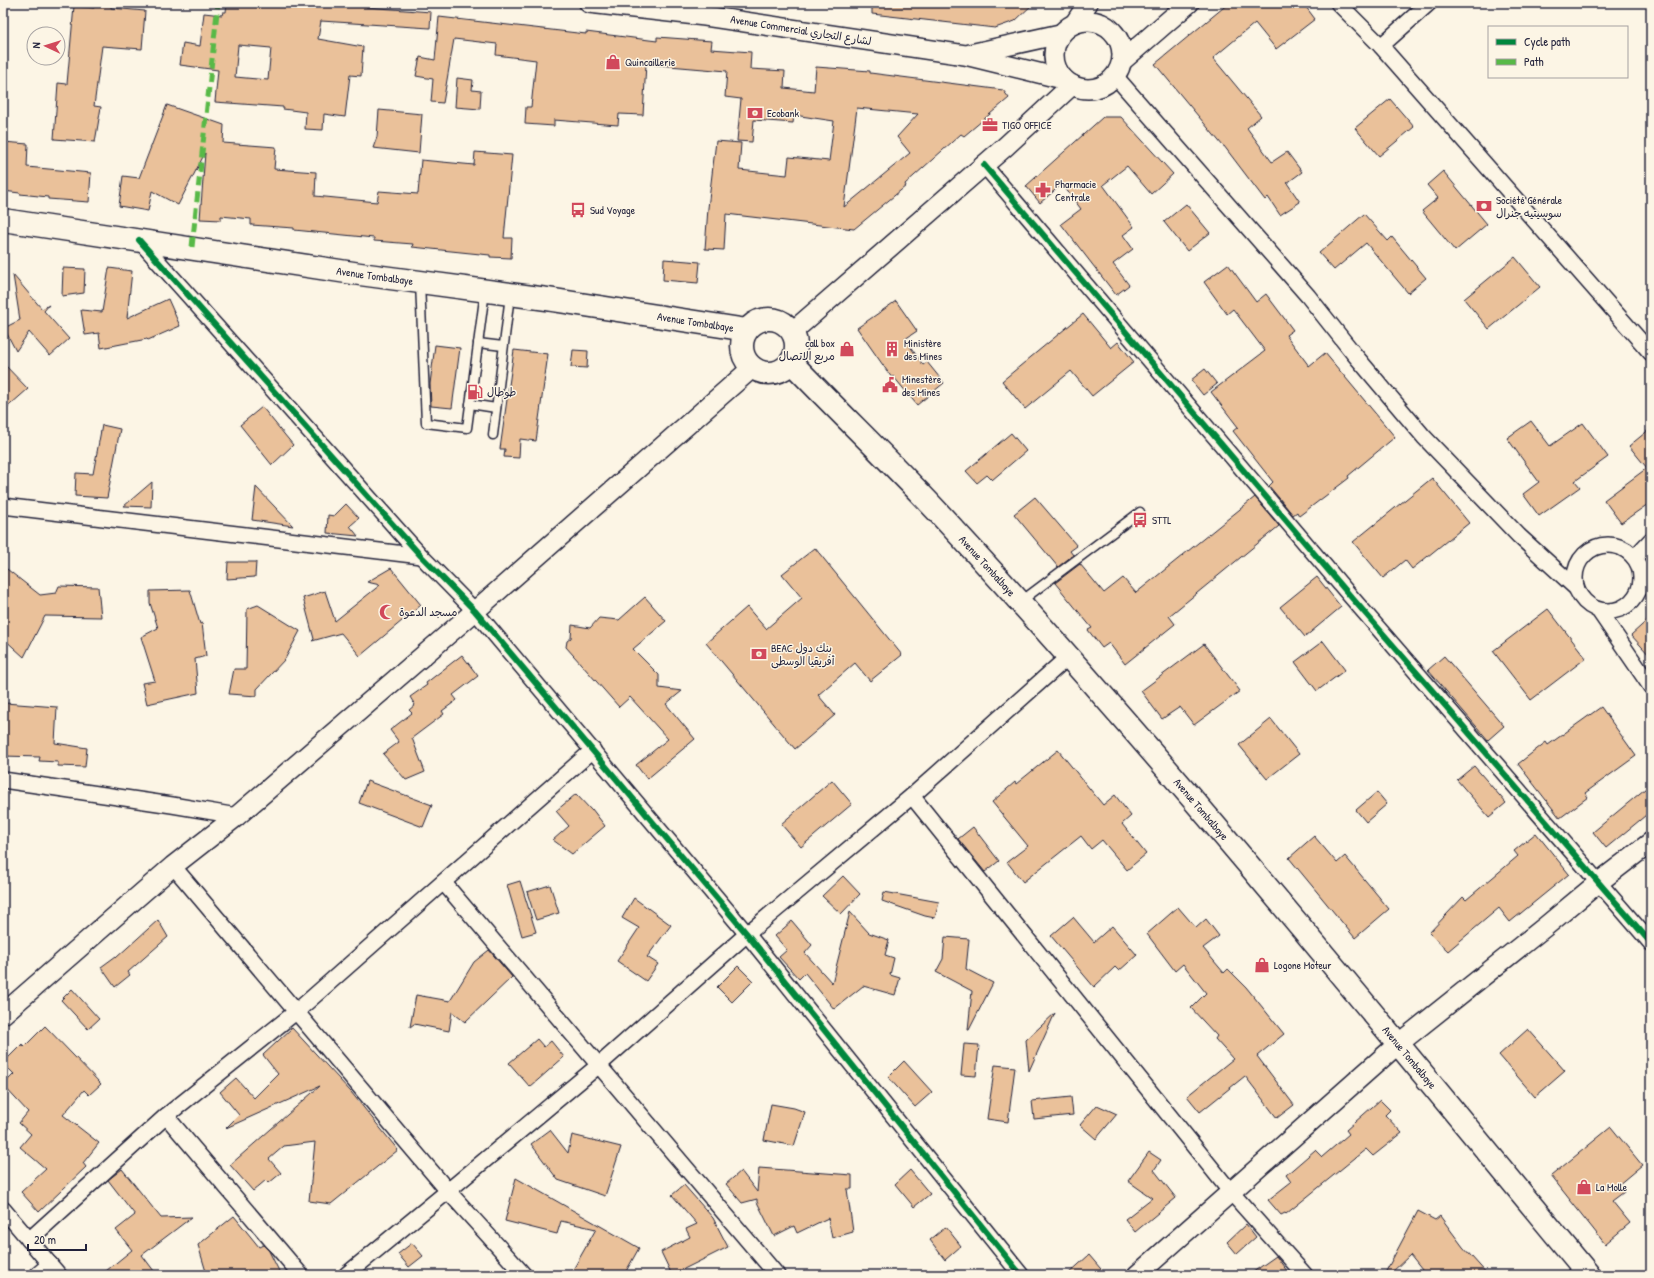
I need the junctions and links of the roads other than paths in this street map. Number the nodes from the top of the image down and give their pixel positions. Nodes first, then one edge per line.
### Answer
1 (589, 3) edge
2 (1088, 3) edge
3 (1189, 3) edge
4 (1338, 3) edge
5 (1429, 3) edge
6 (705, 9) edge
7 (1075, 23) junction
8 (1060, 34) junction
9 (1381, 46) junction
10 (965, 55) junction
11 (1118, 68) junction
12 (1068, 82) junction
13 (984, 165) junction
14 (3, 220) edge
15 (139, 240) junction
16 (420, 282) junction
17 (485, 291) junction
18 (510, 294) junction
19 (747, 330) junction
20 (792, 332) junction
21 (478, 343) junction
22 (503, 346) junction
23 (1651, 353) edge
24 (791, 362) junction
25 (752, 368) junction
26 (470, 404) junction
27 (496, 408) junction
28 (493, 435) dead end
29 (3, 506) edge
30 (1140, 512) dead end
31 (1651, 540) edge
32 (421, 556) junction
33 (1634, 557) junction
34 (1576, 588) junction
35 (1020, 602) junction
36 (475, 611) junction
37 (1599, 611) junction
38 (1068, 656) junction
39 (1651, 687) edge
40 (593, 750) junction
41 (3, 780) edge
42 (912, 796) junction
43 (237, 816) junction
44 (1651, 842) edge
45 (173, 866) junction
46 (1598, 882) junction
47 (444, 883) junction
48 (747, 934) junction
49 (1651, 943) edge
50 (297, 1011) junction
51 (3, 1014) edge
52 (1398, 1044) junction
53 (599, 1065) junction
54 (166, 1116) junction
55 (448, 1191) junction
56 (1230, 1191) junction
57 (3, 1209) edge
58 (29, 1240) junction
59 (54, 1270) edge
60 (37, 1275) edge
61 (301, 1275) edge
62 (346, 1275) edge
63 (524, 1275) edge
64 (777, 1275) edge
65 (1021, 1275) edge
66 (1137, 1275) edge
67 (1305, 1275) edge
68 (1589, 1275) edge

1 - 6 street, Avenue Commercial لشارع التجاري
2 - 7 street
3 - 11 street
4 - 9 street
5 - 9 street
6 - 10 street, Avenue Commercial لشارع التجاري
7 - 8 street
7 - 11 street
8 - 10 street
8 - 12 street
9 - 23 street
10 - 12 street, Avenue Commercial لشارع التجاري
11 - 12 street
11 - 34 street
12 - 13 street
13 - 20 street
13 - 46 street
14 - 15 main road, Avenue Tombalbaye
15 - 16 main road, Avenue Tombalbaye
15 - 32 street
16 - 17 main road, Avenue Tombalbaye
16 - 26 lane
17 - 18 main road, Avenue Tombalbaye
17 - 21 lane
18 - 19 main road, Avenue Tombalbaye
18 - 22 lane
19 - 20 main road
19 - 25 main road
20 - 24 main road
21 - 22 lane
21 - 26 lane
22 - 27 lane
24 - 25 main road
24 - 35 main road, Avenue Tombalbaye
25 - 36 street
26 - 27 lane
27 - 28 lane
29 - 32 street
30 - 35 lane
31 - 33 street
32 - 36 street
33 - 34 street
33 - 37 street
34 - 37 street
35 - 38 main road, Avenue Tombalbaye
36 - 40 street
36 - 43 street
37 - 39 street
38 - 42 street
38 - 52 main road, Avenue Tombalbaye
40 - 47 street
40 - 48 street
41 - 43 street
42 - 48 street
42 - 56 street
43 - 45 street
44 - 46 street
45 - 50 street
45 - 51 street
46 - 49 street
46 - 52 street
47 - 50 street
47 - 53 street
48 - 53 street
48 - 65 street
50 - 54 street
50 - 55 street
52 - 56 street
52 - 68 main road, Avenue Tombalbaye
53 - 55 street
53 - 64 street
54 - 58 street
54 - 61 street
55 - 62 street
55 - 63 street
56 - 66 street
56 - 67 street
57 - 58 street
58 - 59 street
59 - 60 street

